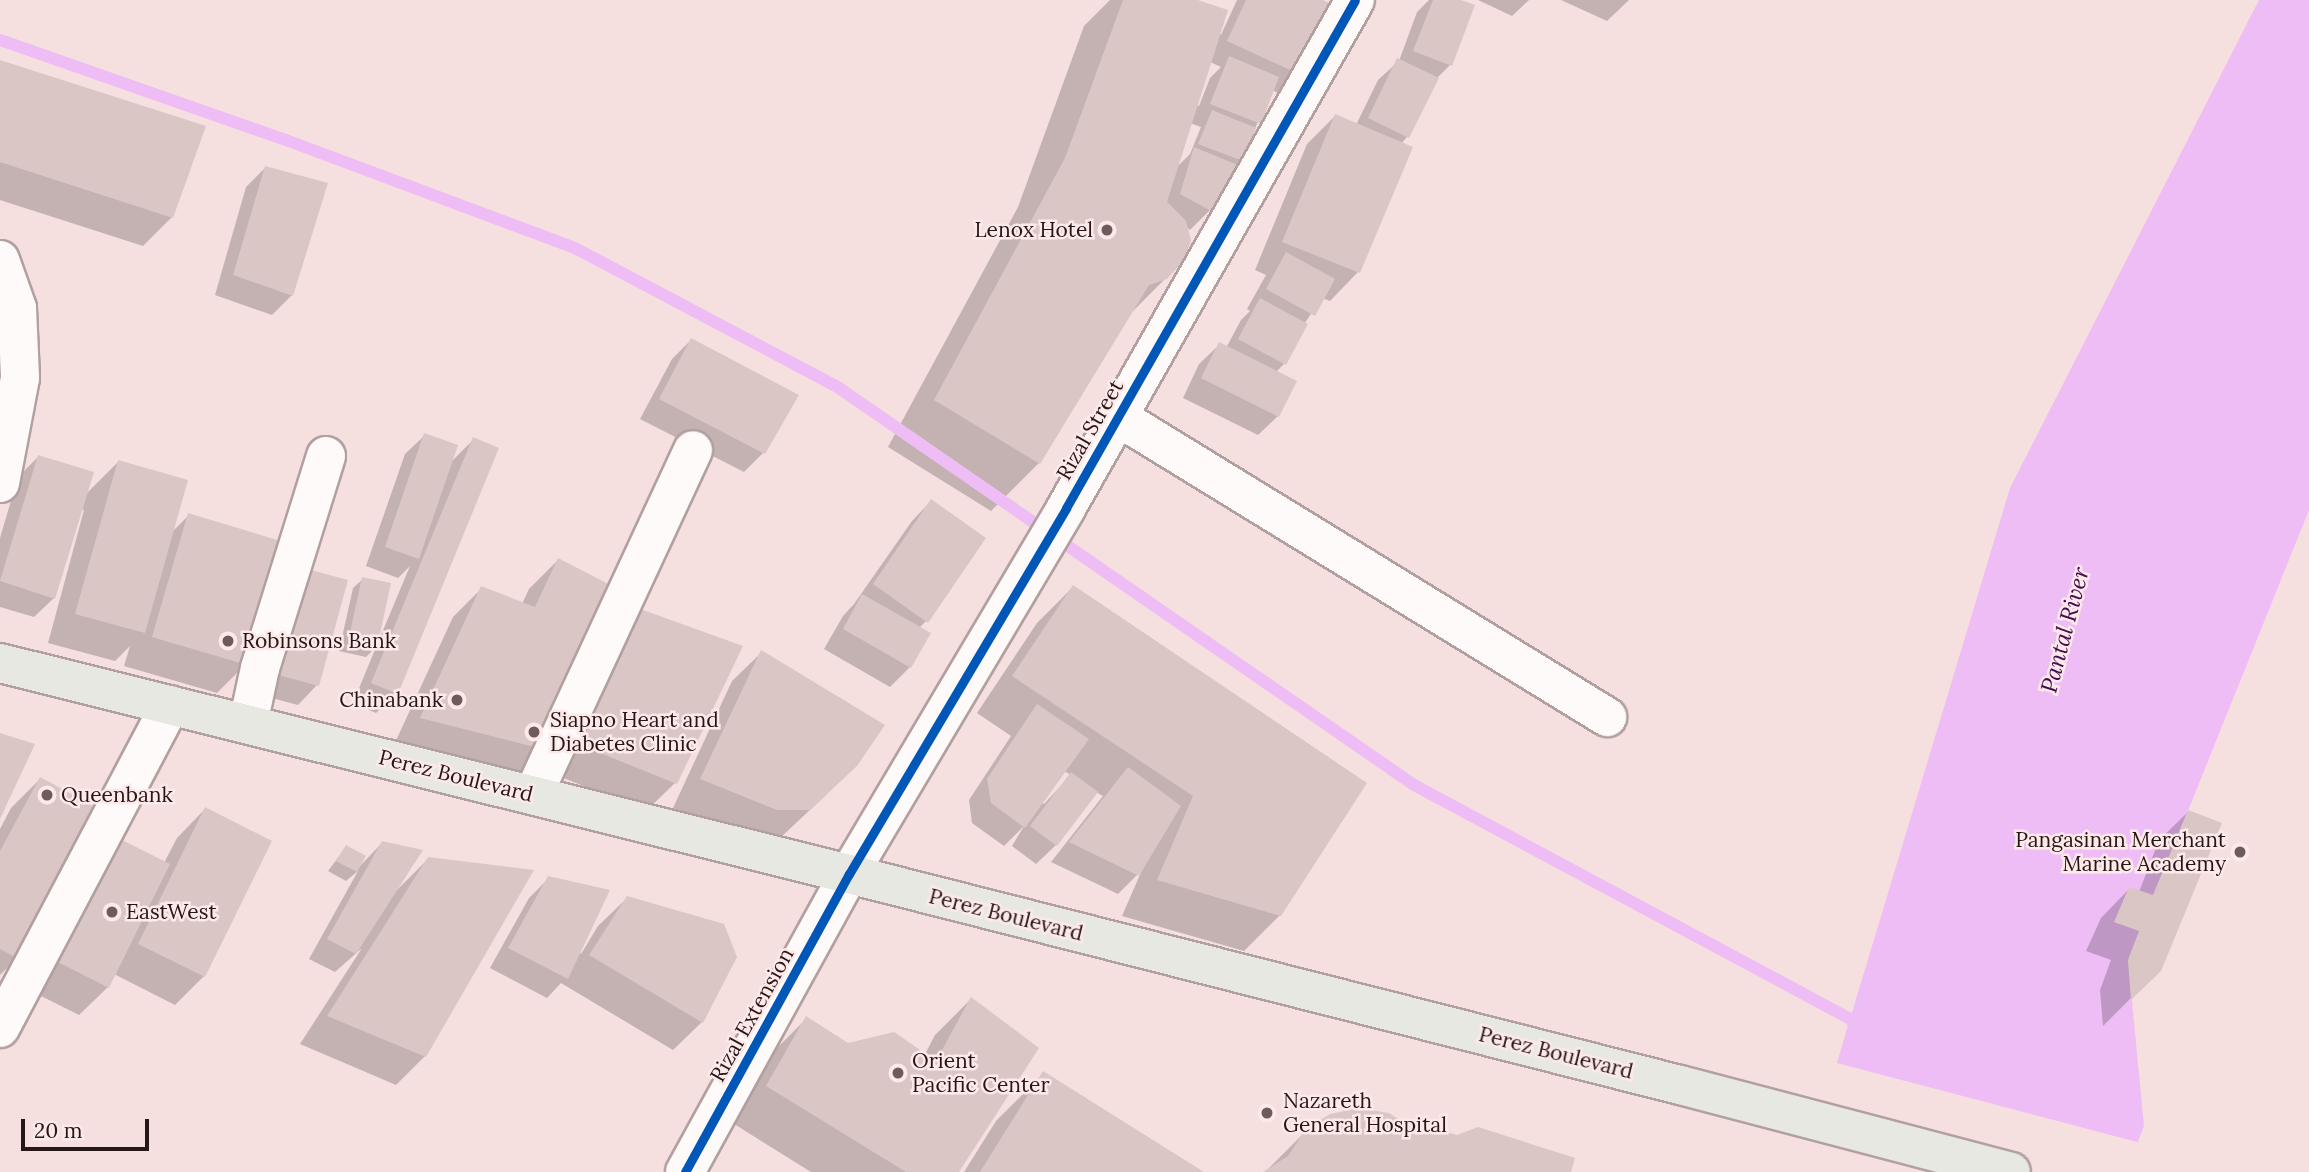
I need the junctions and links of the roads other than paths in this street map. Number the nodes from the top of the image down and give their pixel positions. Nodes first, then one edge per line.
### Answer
1 (1355, 0) edge
2 (0, 260) edge
3 (1118, 417) junction
4 (693, 450) dead end
5 (326, 456) dead end
6 (0, 483) edge
7 (0, 663) edge
8 (170, 705) junction
9 (1607, 717) dead end
10 (248, 724) junction
11 (533, 795) junction
12 (849, 874) junction
13 (0, 1028) edge
14 (695, 1168) edge
15 (2011, 1172) edge

1 - 3 street, Rizal Street
2 - 6 street
3 - 9 street
3 - 12 street, Rizal Street
4 - 11 street
5 - 10 street
7 - 8 main road, Perez Boulevard
8 - 10 main road, Perez Boulevard
8 - 13 street
10 - 11 main road, Perez Boulevard
11 - 12 main road, Perez Boulevard
12 - 14 street, Rizal Extension
12 - 15 main road, Perez Boulevard

